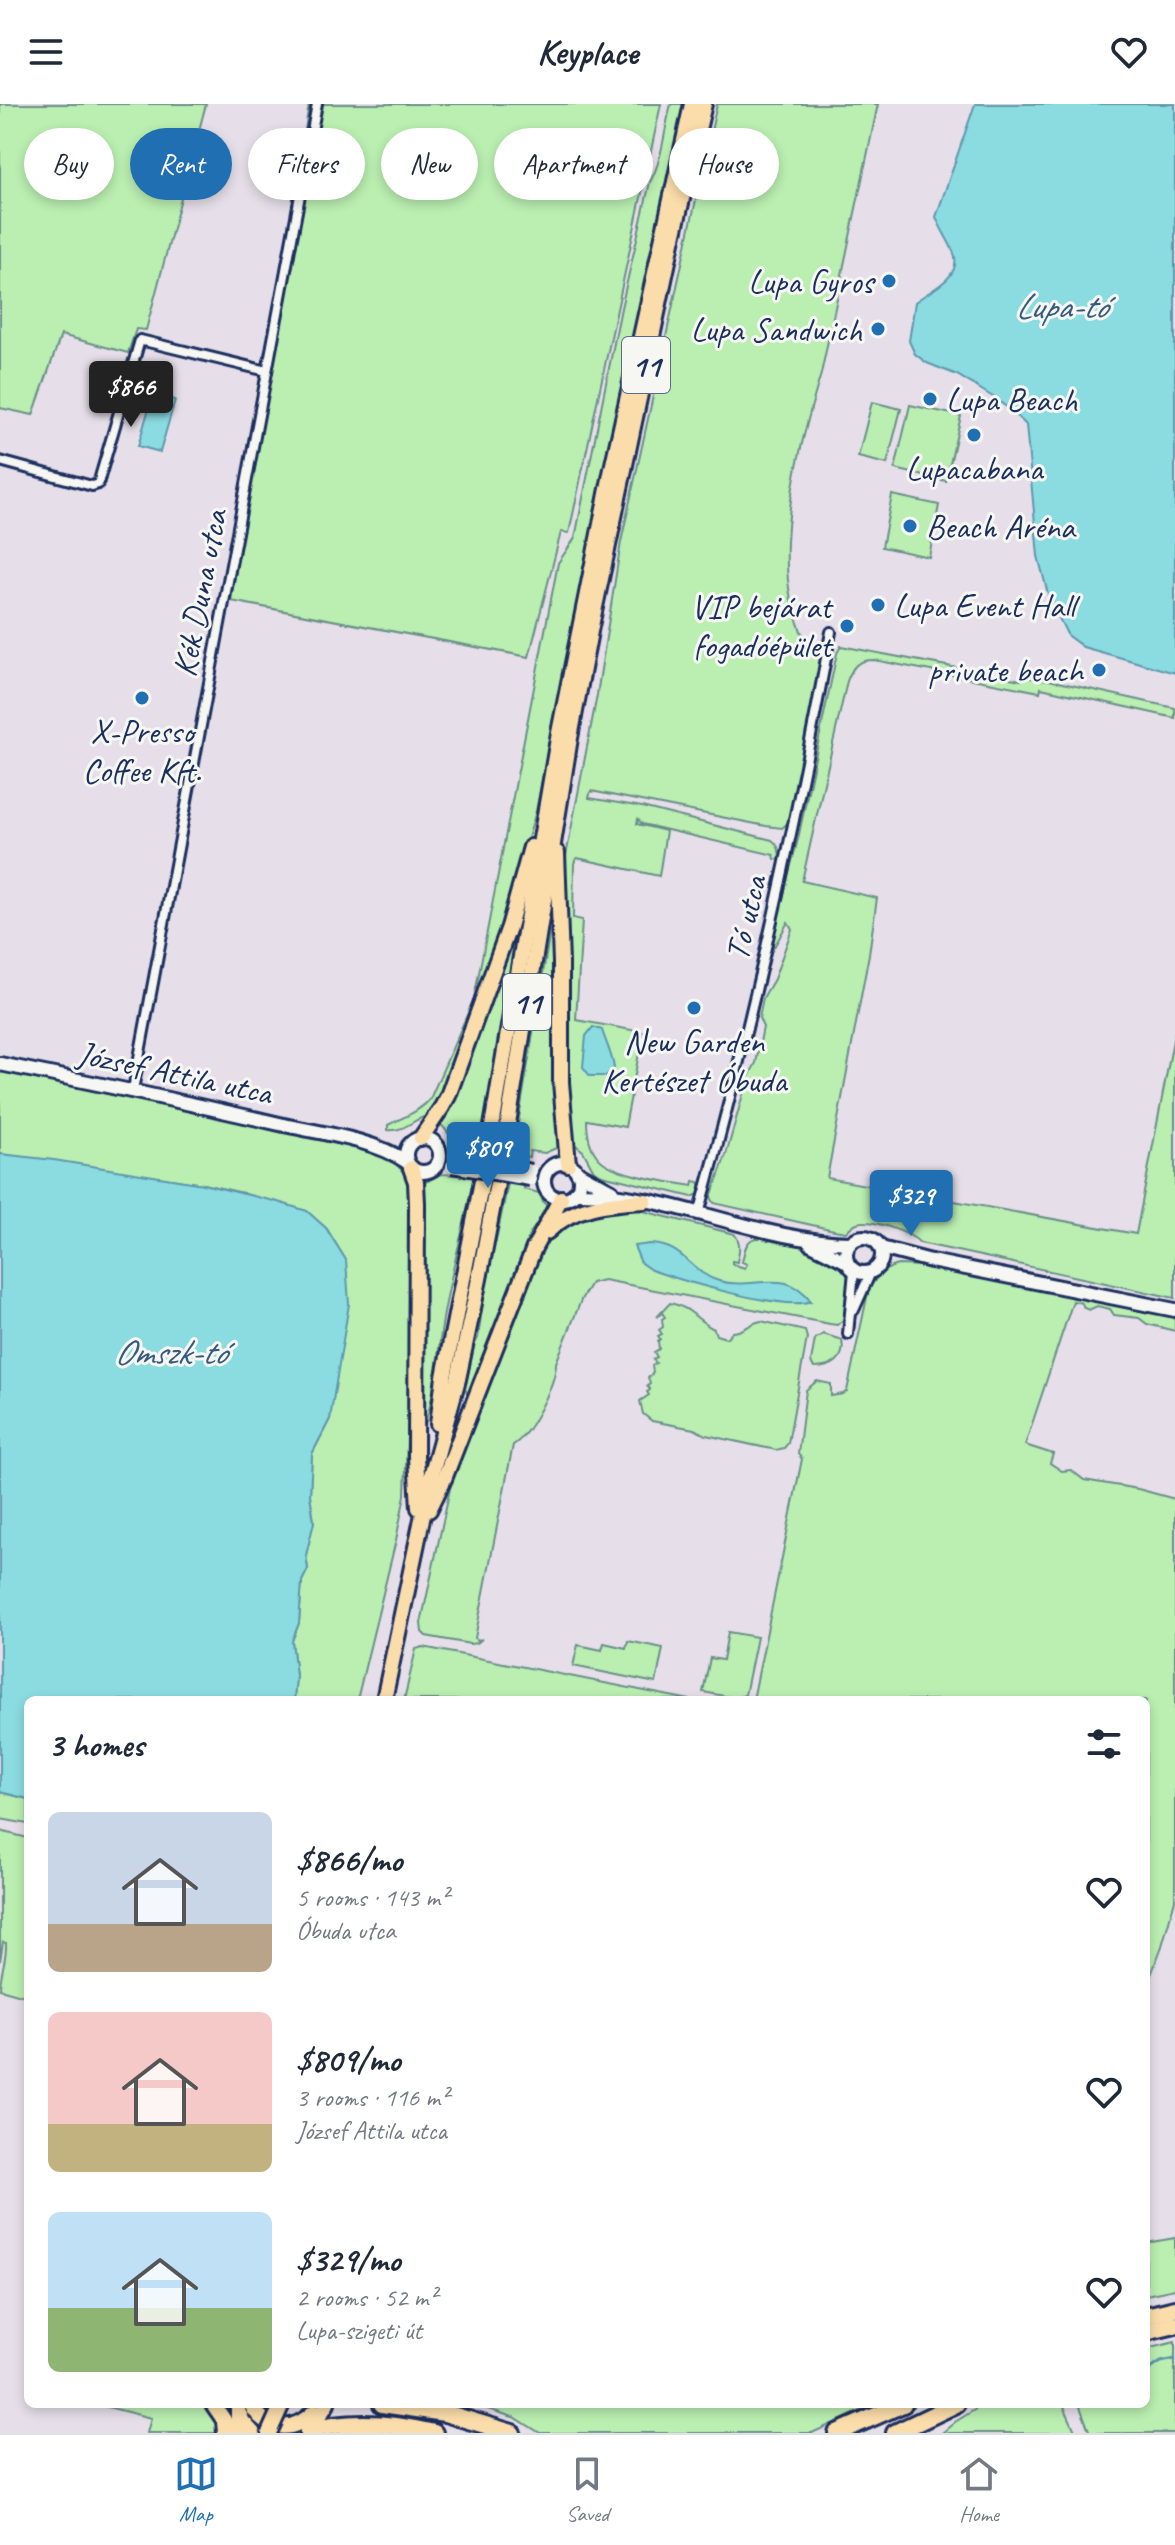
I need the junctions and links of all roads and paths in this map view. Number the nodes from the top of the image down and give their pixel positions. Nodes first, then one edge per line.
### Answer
1 (317, 104) edge
2 (692, 104) edge
3 (704, 104) edge
4 (267, 371) junction
5 (0, 461) edge
6 (831, 632) dead end
7 (550, 820) junction
8 (0, 1064) edge
9 (133, 1090) junction
10 (337, 1137) junction
11 (418, 1139) junction
12 (439, 1150) junction
13 (453, 1161) junction
14 (409, 1165) junction
15 (435, 1167) junction
16 (573, 1168) junction
17 (548, 1170) junction
18 (531, 1175) junction
19 (545, 1185) junction
20 (568, 1195) junction
21 (645, 1201) junction
22 (699, 1214) junction
23 (777, 1233) junction
24 (851, 1243) junction
25 (534, 1248) junction
26 (881, 1248) junction
27 (931, 1261) junction
28 (851, 1266) junction
29 (874, 1270) junction
30 (1175, 1310) edge
31 (851, 1318) junction
32 (848, 1334) dead end
33 (420, 1528) junction
34 (385, 1696) edge
35 (1175, 2309) edge
36 (1150, 2315) edge
37 (1175, 2325) edge
38 (1150, 2331) edge
39 (216, 2408) edge
40 (240, 2408) edge
41 (241, 2408) edge
42 (241, 2408) edge
43 (242, 2408) edge
44 (244, 2408) edge
45 (280, 2408) edge
46 (319, 2408) edge
47 (320, 2408) edge
48 (410, 2408) edge
49 (432, 2408) edge
50 (894, 2408) edge
51 (948, 2408) edge
52 (445, 2413) junction
53 (359, 2429) edge
54 (306, 2432) edge
55 (225, 2433) edge
56 (231, 2433) edge
57 (238, 2433) edge
58 (253, 2433) edge
59 (267, 2433) edge
60 (327, 2433) edge
61 (434, 2433) edge
62 (512, 2433) edge
63 (837, 2433) edge
64 (895, 2433) edge

1 - 4 street, Kék Duna utca
2 - 7 main road, 11
3 - 7 main road, 11
4 - 5 street
4 - 9 street, Kék Duna utca
6 - 22 street, Tó utca
7 - 11 main road
7 - 16 main road
7 - 33 main road, 11
8 - 9 street, József Attila utca
9 - 10 street, József Attila utca
10 - 11 street, József Attila utca
10 - 14 street, József Attila utca
11 - 12 street
11 - 14 street
12 - 13 street
12 - 15 street
13 - 15 street
13 - 18 street, bridge
14 - 15 street
14 - 33 main road
16 - 17 street
16 - 20 street
16 - 21 street
17 - 18 street
17 - 19 street
18 - 19 street
19 - 20 street
20 - 21 street
20 - 25 main road
21 - 22 street
21 - 25 main road
22 - 23 street
23 - 24 street
23 - 28 street
24 - 26 street
24 - 28 street
25 - 33 main road
26 - 27 street
26 - 29 street
27 - 29 street
27 - 30 street
28 - 29 street
28 - 31 street
29 - 31 street
31 - 32 street
33 - 34 main road, 11
35 - 36 highway
37 - 38 highway
39 - 55 main road
40 - 56 main road
41 - 57 main road
42 - 58 main road
43 - 59 main road
44 - 46 main road
45 - 59 main road, bridge
47 - 54 main road
48 - 52 highway
49 - 52 highway
50 - 63 highway
51 - 64 highway
52 - 62 highway
53 - 54 highway
53 - 60 highway
53 - 61 highway

